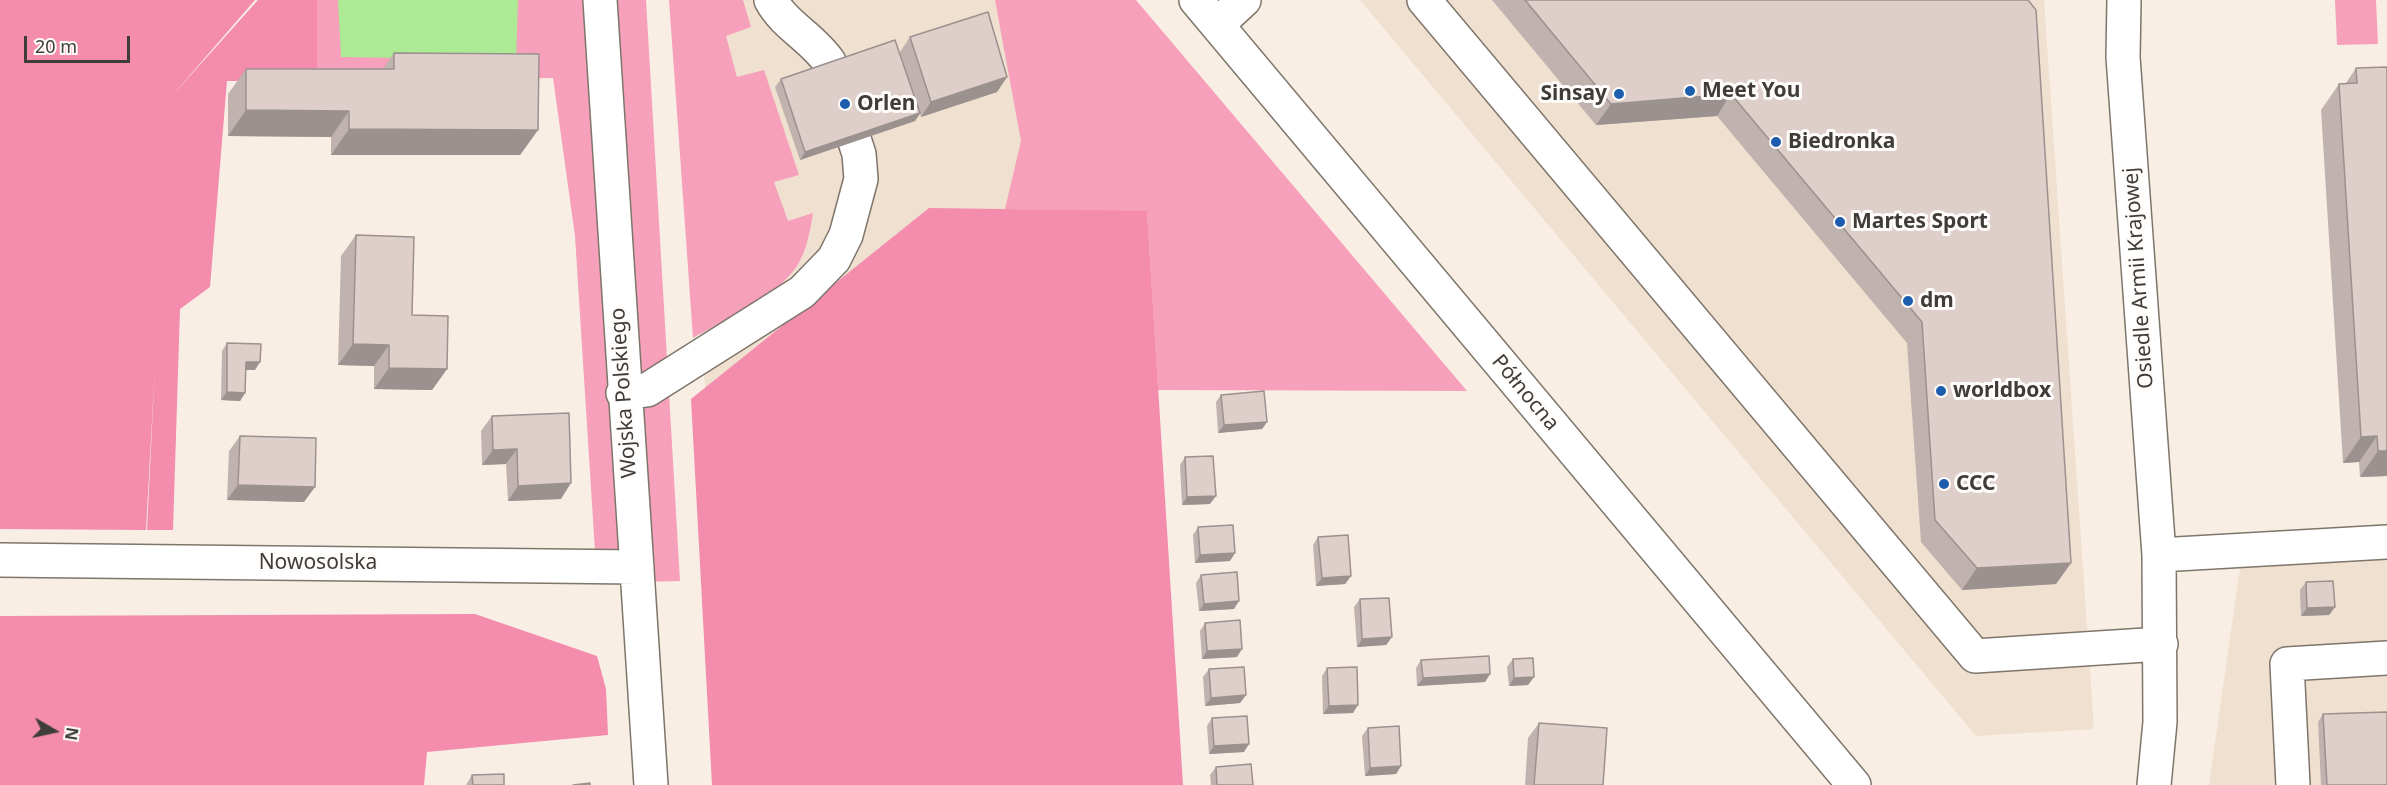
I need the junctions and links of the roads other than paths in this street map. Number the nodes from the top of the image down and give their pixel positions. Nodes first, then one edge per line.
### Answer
1 (600, 0) edge
2 (771, 0) edge
3 (1196, 0) edge
4 (1244, 0) edge
5 (1424, 0) edge
6 (2124, 0) edge
7 (1217, 25) junction
8 (623, 393) junction
9 (2387, 542) edge
10 (2159, 555) junction
11 (0, 560) edge
12 (637, 567) junction
13 (2161, 644) junction
14 (2387, 658) edge
15 (2153, 783) edge
16 (651, 785) edge
17 (1854, 785) edge
18 (2293, 785) edge

1 - 8 street, Wojska Polskiego
2 - 8 street
3 - 7 street, Północna
4 - 7 street
5 - 13 street
6 - 10 street, Osiedle Armii Krajowej
7 - 17 street, Północna
8 - 12 street, Wojska Polskiego
9 - 10 street
10 - 13 street, Osiedle Armii Krajowej
11 - 12 street, Nowosolska
12 - 16 street, Wojska Polskiego
13 - 15 street, Osiedle Armii Krajowej
14 - 18 street

